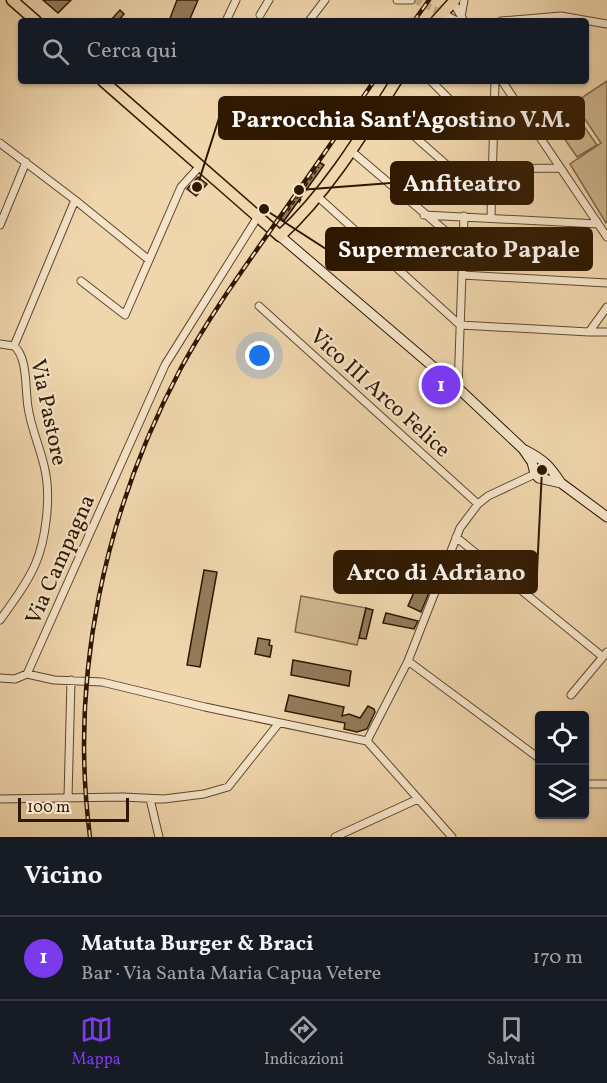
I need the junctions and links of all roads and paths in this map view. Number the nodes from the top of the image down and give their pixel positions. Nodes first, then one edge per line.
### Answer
1 (12, 0) edge
2 (236, 0) edge
3 (269, 0) edge
4 (325, 0) edge
5 (397, 0) edge
6 (411, 0) edge
7 (457, 1) edge
8 (260, 15) dead end
9 (439, 17) edge
10 (33, 18) edge
11 (227, 18) edge
12 (311, 18) edge
13 (460, 18) edge
14 (537, 18) edge
15 (572, 18) edge
16 (589, 21) edge
17 (607, 24) edge
18 (106, 84) edge
19 (394, 84) edge
20 (434, 84) edge
21 (495, 84) edge
22 (504, 84) edge
23 (450, 100) dead end
24 (380, 106) junction
25 (0, 143) edge
26 (351, 150) junction
27 (26, 162) junction
28 (448, 166) dead end
29 (199, 167) junction
30 (319, 167) dead end
31 (560, 168) junction
32 (493, 169) junction
33 (316, 196) junction
34 (75, 200) junction
35 (288, 212) dead end
36 (424, 215) junction
37 (464, 216) junction
38 (257, 218) junction
39 (491, 218) junction
40 (598, 224) junction
41 (0, 225) edge
42 (280, 236) junction
43 (607, 237) edge
44 (463, 246) junction
45 (149, 260) junction
46 (462, 275) junction
47 (81, 281) dead end
48 (607, 283) edge
49 (259, 306) dead end
50 (607, 307) edge
51 (460, 325) junction
52 (589, 332) junction
53 (607, 332) edge
54 (0, 344) edge
55 (14, 346) junction
56 (458, 388) junction
57 (523, 449) junction
58 (535, 474) junction
59 (561, 483) junction
60 (478, 504) junction
61 (607, 517) edge
62 (456, 537) junction
63 (0, 620) edge
64 (605, 654) edge
65 (408, 661) junction
66 (27, 674) junction
67 (0, 678) edge
68 (71, 680) junction
69 (571, 695) dead end
70 (279, 723) junction
71 (367, 741) junction
72 (535, 755) edge
73 (589, 784) edge
74 (607, 784) edge
75 (68, 798) junction
76 (0, 799) edge
77 (150, 799) junction
78 (418, 799) junction
79 (159, 837) edge
80 (334, 837) edge
81 (452, 837) edge

1 - 10 main road
2 - 11 street
3 - 8 street
4 - 12 street
5 - 6 street
7 - 9 main road
7 - 13 street
14 - 15 street
16 - 17 street
18 - 29 main road
19 - 24 main road
20 - 23 street
21 - 32 street
22 - 31 street
24 - 26 main road
24 - 28 street
25 - 27 street
26 - 33 main road
26 - 36 street
27 - 34 street
27 - 41 street
29 - 38 main road
29 - 45 street
30 - 35 path
31 - 32 street
31 - 40 street
32 - 39 street
33 - 42 main road
33 - 51 street
34 - 45 street
34 - 55 street
36 - 37 street
36 - 44 street
37 - 39 street
37 - 44 street
38 - 42 main road
38 - 66 street, Via Campagna
39 - 40 street
40 - 43 street
42 - 56 main road
44 - 46 street
45 - 47 street
46 - 48 street
46 - 51 street
49 - 60 street, Vico III Arco Felice
50 - 52 street
51 - 52 street
51 - 56 street
52 - 53 street
54 - 55 street
55 - 63 street, Via Pastore
56 - 57 main road
57 - 58 main road
57 - 59 main road
58 - 59 main road
58 - 60 street
59 - 61 main road
60 - 62 street
62 - 64 street
62 - 65 street
64 - 69 street
65 - 71 street
65 - 72 street
66 - 67 street
66 - 68 street
68 - 70 street
68 - 75 street
70 - 71 street
70 - 77 street
71 - 78 street
73 - 74 street
75 - 76 street
75 - 77 street
77 - 79 street
78 - 80 street
78 - 81 street

